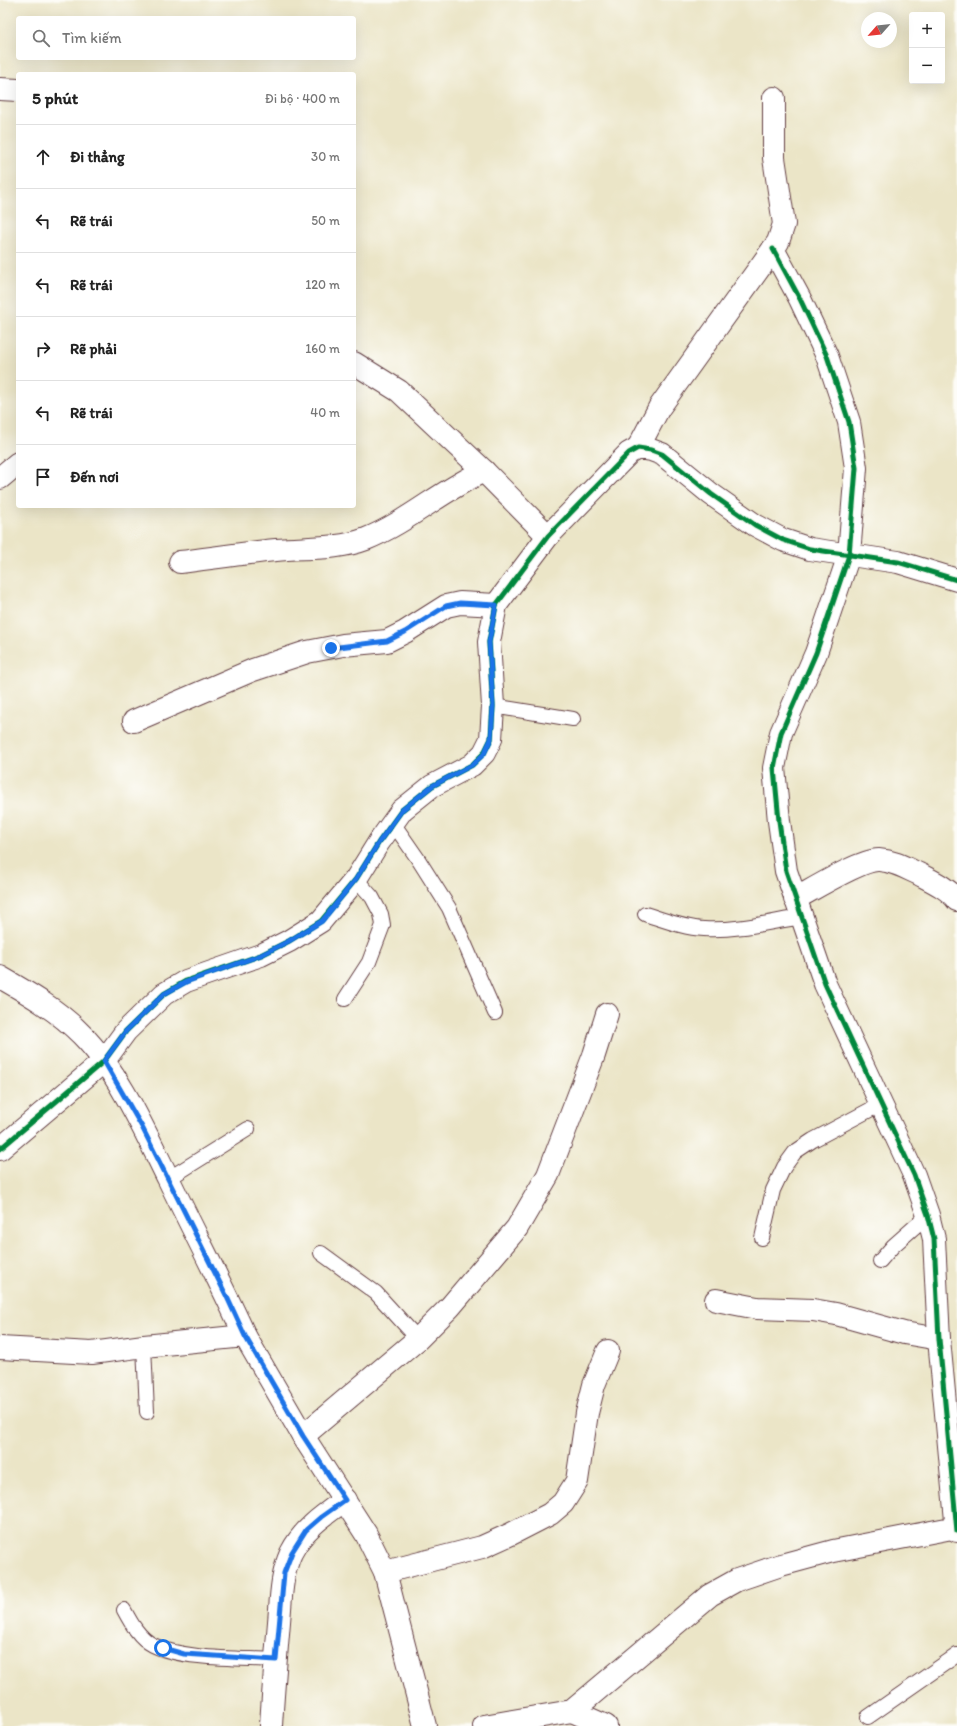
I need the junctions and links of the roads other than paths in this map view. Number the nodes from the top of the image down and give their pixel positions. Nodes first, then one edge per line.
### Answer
1 (0, 89) edge
2 (16, 90) edge
3 (774, 98) dead end
4 (773, 249) junction
5 (356, 364) edge
6 (638, 448) junction
7 (16, 465) edge
8 (484, 471) junction
9 (0, 478) edge
10 (548, 536) junction
11 (849, 555) junction
12 (180, 562) dead end
13 (957, 580) edge
14 (496, 605) junction
15 (493, 706) junction
16 (573, 719) dead end
17 (134, 721) dead end
18 (393, 823) junction
19 (356, 879) junction
20 (957, 900) edge
21 (798, 908) junction
22 (645, 914) dead end
23 (0, 977) edge
24 (345, 999) dead end
25 (495, 1013) dead end
26 (607, 1014) dead end
27 (104, 1061) junction
28 (881, 1104) junction
29 (248, 1129) dead end
30 (0, 1149) edge
31 (168, 1179) junction
32 (928, 1215) junction
33 (762, 1238) dead end
34 (320, 1254) dead end
35 (880, 1261) dead end
36 (716, 1300) dead end
37 (245, 1336) junction
38 (418, 1339) junction
39 (939, 1339) junction
40 (144, 1346) junction
41 (0, 1348) edge
42 (608, 1351) dead end
43 (952, 1404) edge
44 (147, 1412) dead end
45 (303, 1436) junction
46 (345, 1500) junction
47 (957, 1529) edge
48 (385, 1572) junction
49 (124, 1610) dead end
50 (957, 1655) edge
51 (276, 1660) junction
52 (572, 1711) junction
53 (868, 1717) dead end
54 (271, 1726) edge
55 (425, 1726) edge
56 (484, 1726) edge
57 (606, 1726) edge

1 - 2 street
3 - 4 street
4 - 6 street
4 - 11 street
5 - 8 street
6 - 10 street
6 - 11 street
7 - 9 street
8 - 10 street
8 - 12 street
10 - 14 street
11 - 13 street
11 - 21 street
14 - 15 street
14 - 17 street
15 - 16 lane
15 - 18 street
18 - 19 street
18 - 25 lane
19 - 24 lane
19 - 27 street
20 - 21 street
21 - 22 lane
21 - 28 street
23 - 27 street
26 - 38 street
27 - 30 street
27 - 31 street
28 - 32 street
28 - 33 lane
29 - 31 lane
31 - 37 street
32 - 35 lane
32 - 39 street
34 - 38 lane
36 - 39 street
37 - 40 street
37 - 45 street
38 - 45 street
39 - 43 street
40 - 41 street
40 - 44 lane
42 - 48 street
43 - 47 street
45 - 46 street
46 - 48 street
46 - 51 street
47 - 52 street
48 - 55 street
49 - 51 lane
50 - 53 lane
51 - 54 street
52 - 56 street
52 - 57 street

